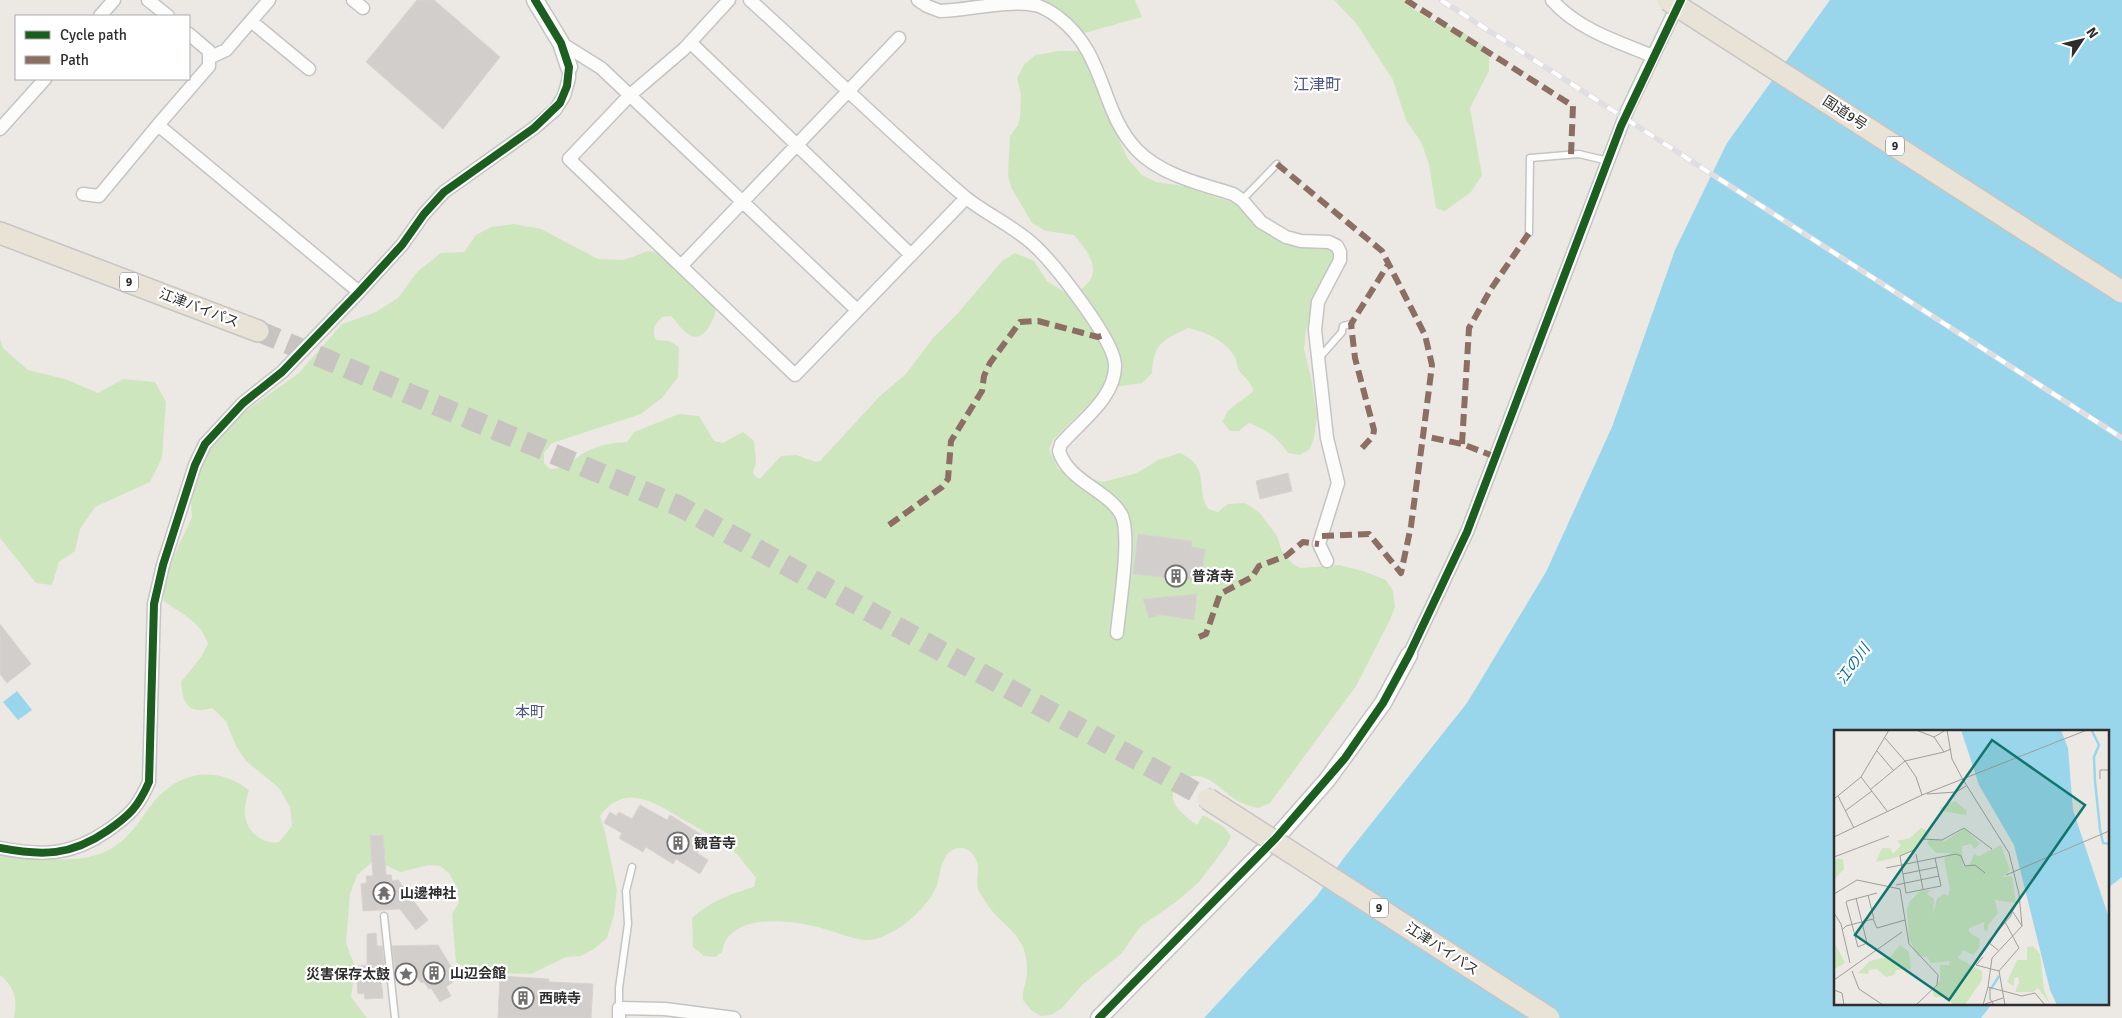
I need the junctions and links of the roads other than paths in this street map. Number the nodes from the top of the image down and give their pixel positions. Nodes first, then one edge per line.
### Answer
1 (114, 0) edge
2 (148, 0) edge
3 (269, 0) edge
4 (535, 0) edge
5 (729, 0) edge
6 (750, 0) edge
7 (918, 0) edge
8 (1552, 0) edge
9 (1668, 0) edge
10 (1680, 0) edge
11 (101, 15) edge
12 (167, 15) edge
13 (251, 20) junction
14 (190, 35) edge
15 (899, 38) dead end
16 (691, 42) junction
17 (561, 43) junction
18 (1653, 56) junction
19 (211, 57) junction
20 (569, 67) joint
21 (309, 69) dead end
22 (44, 80) edge
23 (849, 90) junction
24 (629, 96) junction
25 (158, 125) junction
26 (0, 129) edge
27 (797, 145) junction
28 (1608, 161) junction
29 (1277, 164) dead end
30 (84, 194) dead end
31 (966, 198) junction
32 (1242, 200) junction
33 (742, 203) junction
34 (1529, 233) dead end
35 (0, 234) edge
36 (911, 255) junction
37 (682, 265) junction
38 (359, 292) junction
39 (2122, 292) edge
40 (858, 310) junction
41 (1351, 324) dead end
42 (258, 330) tunnel mouth
43 (1317, 360) junction
44 (1327, 561) dead end
45 (1116, 633) dead end
46 (1409, 655) joint
47 (1208, 799) tunnel mouth
48 (1283, 843) junction
49 (0, 848) edge
50 (632, 867) dead end
51 (384, 916) dead end
52 (619, 1013) edge
53 (1544, 1015) edge
54 (395, 1018) edge
55 (734, 1018) edge
56 (1099, 1018) edge

1 - 11 street
2 - 12 street
3 - 13 street
4 - 17 street
5 - 16 street
6 - 23 street
7 - 32 street
8 - 18 street
9 - 39 highway, 国道9号 / 9, bridge
10 - 18 street
13 - 19 street
13 - 21 street
14 - 19 street
15 - 23 street
16 - 24 street
16 - 27 street
17 - 20 street
17 - 24 street
18 - 28 street
19 - 25 street
20 - 38 street
22 - 26 street
23 - 27 street
23 - 31 street
24 - 33 street
24 - 37 street
25 - 30 street
25 - 38 street
27 - 33 street
27 - 36 street
28 - 34 lane
28 - 46 street
29 - 32 lane
31 - 36 street
31 - 45 street
32 - 43 street
33 - 37 street
33 - 40 street
35 - 42 highway, 江津バイパス / 9
36 - 40 street
37 - 40 street
38 - 49 street
41 - 43 lane
43 - 44 street
46 - 48 street
47 - 53 highway, 江津バイパス / 9, bridge
48 - 53 street, bridge
48 - 56 street
50 - 52 lane
51 - 54 lane
52 - 55 street

